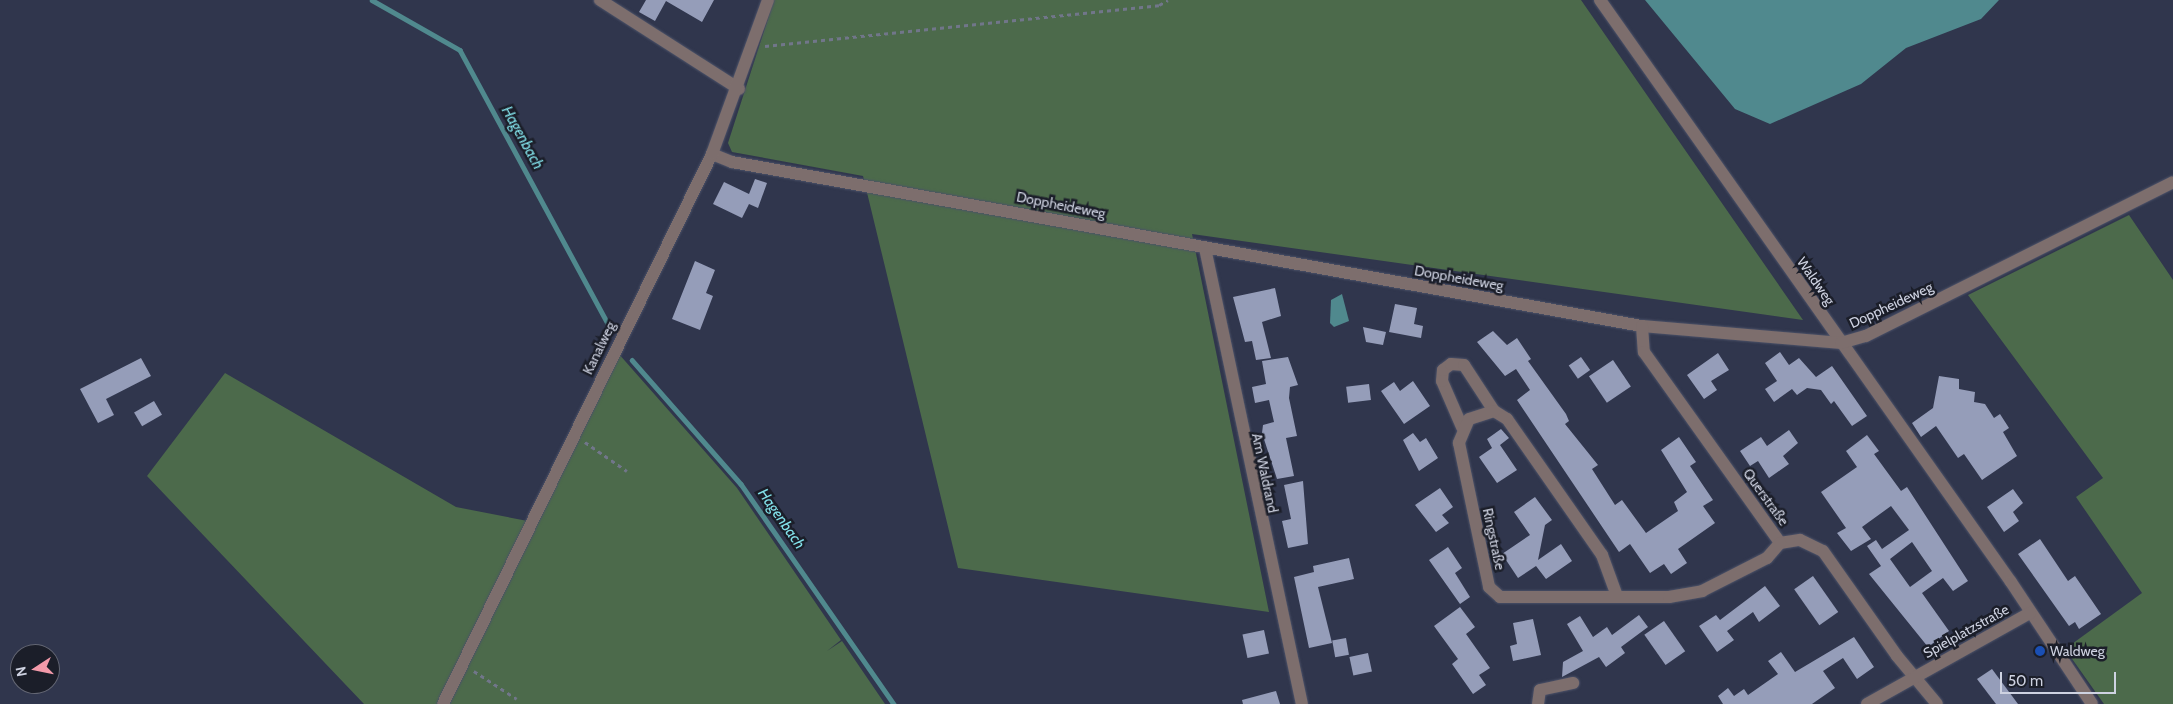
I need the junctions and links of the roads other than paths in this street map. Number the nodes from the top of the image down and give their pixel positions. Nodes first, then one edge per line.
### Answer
1 (600, 0) edge
2 (768, 0) edge
3 (1600, 0) edge
4 (739, 89) junction
5 (712, 154) junction
6 (2173, 182) edge
7 (1204, 248) junction
8 (1642, 326) junction
9 (1842, 343) junction
10 (1494, 411) junction
11 (1462, 426) junction
12 (1780, 543) junction
13 (1617, 596) junction
14 (2030, 613) junction
15 (1915, 673) junction
16 (1573, 683) dead end
17 (443, 704) edge
18 (1302, 704) edge
19 (1538, 704) edge
20 (1867, 704) edge
21 (1937, 704) edge
22 (2092, 704) edge

1 - 4 street
2 - 4 street, Kanalweg
3 - 9 street, Waldweg
4 - 5 street, Kanalweg
5 - 7 street, Doppheideweg
5 - 17 street, Kanalweg
6 - 9 street, Doppheideweg
7 - 8 street, Doppheideweg
7 - 18 street, Am Waldrand
8 - 9 street, Doppheideweg
8 - 12 street, Querstraße
9 - 14 street, Waldweg
10 - 11 street
10 - 11 street, Ringstraße
10 - 13 street, Ringstraße
11 - 13 street, Ringstraße
12 - 13 street, Ringstraße
12 - 15 street, Querstraße
14 - 15 street, Spielplatzstraße
14 - 22 street, Waldweg
15 - 20 street, Spielplatzstraße
15 - 21 street, Spielplatzstraße
16 - 19 street

